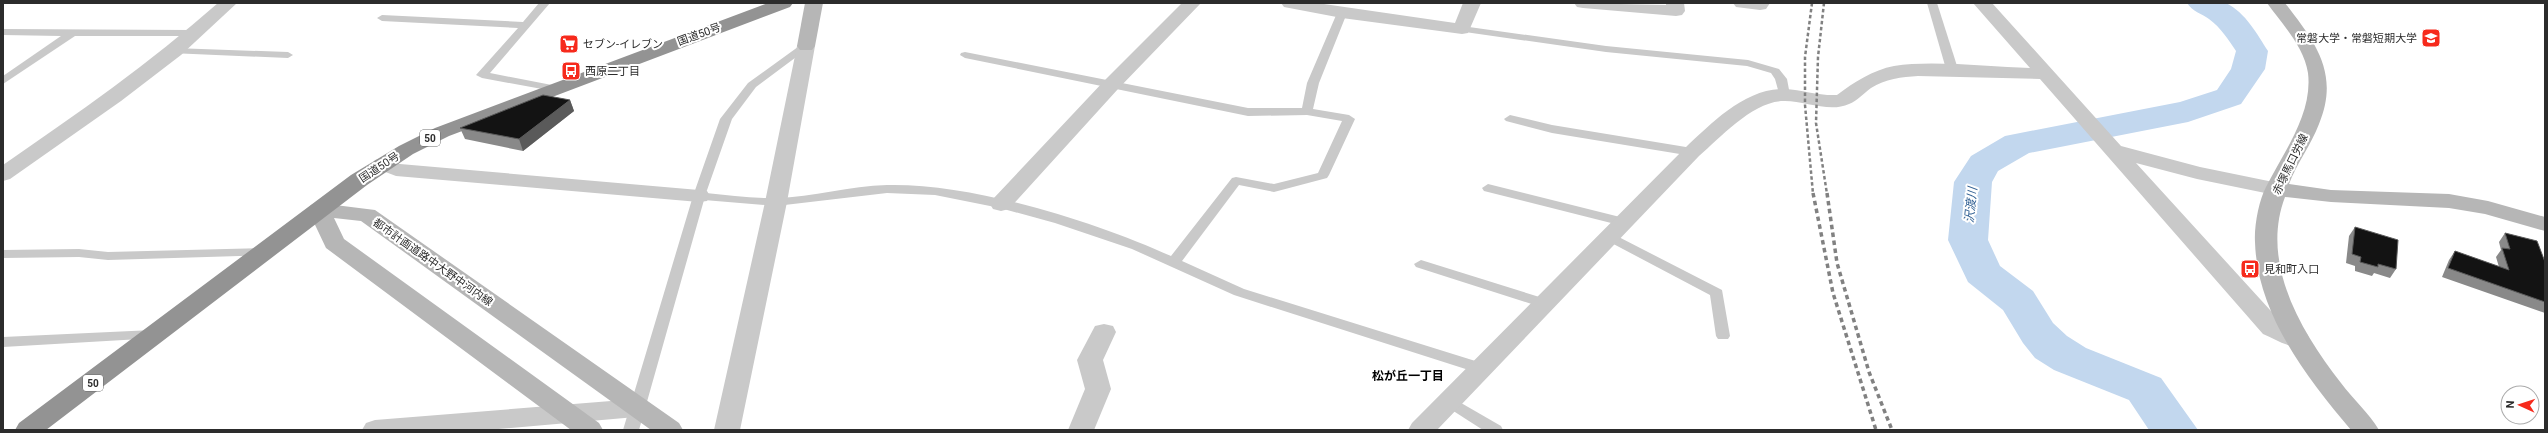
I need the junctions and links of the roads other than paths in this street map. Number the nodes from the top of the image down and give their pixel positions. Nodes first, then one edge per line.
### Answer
1 (228, 3) edge
2 (544, 3) edge
3 (784, 3) edge
4 (814, 3) edge
5 (1192, 3) edge
6 (1290, 3) edge
7 (1472, 3) edge
8 (1584, 3) edge
9 (1675, 3) edge
10 (1742, 3) edge
11 (1761, 3) edge
12 (1932, 3) edge
13 (1982, 3) edge
14 (2276, 3) edge
15 (1625, 5) edge
16 (1342, 13) junction
17 (382, 18) dead end
18 (525, 25) junction
19 (1462, 29) junction
20 (3, 32) edge
21 (191, 33) junction
22 (72, 34) junction
23 (806, 46) junction
24 (174, 51) junction
25 (288, 55) dead end
26 (965, 55) dead end
27 (1952, 69) junction
28 (2046, 74) junction
29 (3, 81) edge
30 (1111, 85) junction
31 (553, 88) junction
32 (1784, 95) junction
33 (1307, 111) junction
34 (1510, 119) dead end
35 (2107, 146) junction
36 (1692, 152) junction
37 (382, 164) junction
38 (3, 176) edge
39 (1488, 188) dead end
40 (2275, 190) junction
41 (699, 196) junction
42 (776, 202) junction
43 (1001, 204) junction
44 (319, 210) junction
45 (2545, 224) edge
46 (1616, 229) junction
47 (264, 252) junction
48 (3, 254) edge
49 (1173, 262) junction
50 (1421, 264) dead end
51 (1544, 303) junction
52 (1104, 332) dead end
53 (156, 335) junction
54 (1723, 336) dead end
55 (2298, 340) junction
56 (3, 342) edge
57 (1480, 368) junction
58 (1449, 401) junction
59 (568, 414) junction
60 (634, 415) edge
61 (28, 430) edge
62 (375, 430) edge
63 (590, 430) edge
64 (670, 430) edge
65 (727, 430) edge
66 (1081, 430) edge
67 (1421, 430) edge
68 (1495, 430) edge
69 (2366, 430) edge

1 - 21 street
2 - 18 lane
3 - 31 highway, 国道50号 / 50
4 - 23 street
5 - 30 street
6 - 16 street
7 - 19 street
8 - 15 street
9 - 15 street
10 - 11 street
12 - 27 lane
13 - 28 street
14 - 40 street, 赤塚馬口労線
16 - 19 street
16 - 33 lane
17 - 18 lane
18 - 31 lane
19 - 32 lane
20 - 22 lane
21 - 22 lane
21 - 24 street
22 - 29 lane
23 - 41 lane
23 - 42 street
24 - 25 lane
24 - 38 street
26 - 30 lane
27 - 28 street
27 - 32 street
28 - 35 street
30 - 33 lane
30 - 43 street
31 - 37 highway, 国道50号 / 50
32 - 36 street
33 - 49 lane
34 - 36 lane
35 - 40 street
35 - 55 street
36 - 46 street
37 - 41 street
37 - 44 highway, 国道50号 / 50
39 - 46 lane
40 - 45 street
40 - 55 street, 赤塚馬口労線
41 - 42 lane
41 - 60 lane
42 - 43 lane
42 - 65 street
43 - 49 lane
44 - 47 highway, 国道50号 / 50
44 - 59 street
44 - 60 street, 都市計画道路中大野中河内線
46 - 51 street
46 - 54 lane
47 - 48 lane
47 - 53 highway, 国道50号 / 50
49 - 57 lane
50 - 51 lane
51 - 57 street
52 - 66 street
53 - 56 lane
53 - 61 highway, 国道50号 / 50
55 - 69 street, 赤塚馬口労線
57 - 58 street
58 - 67 street
58 - 68 lane
59 - 60 street
59 - 62 street
59 - 63 street
60 - 64 street, 都市計画道路中大野中河内線

